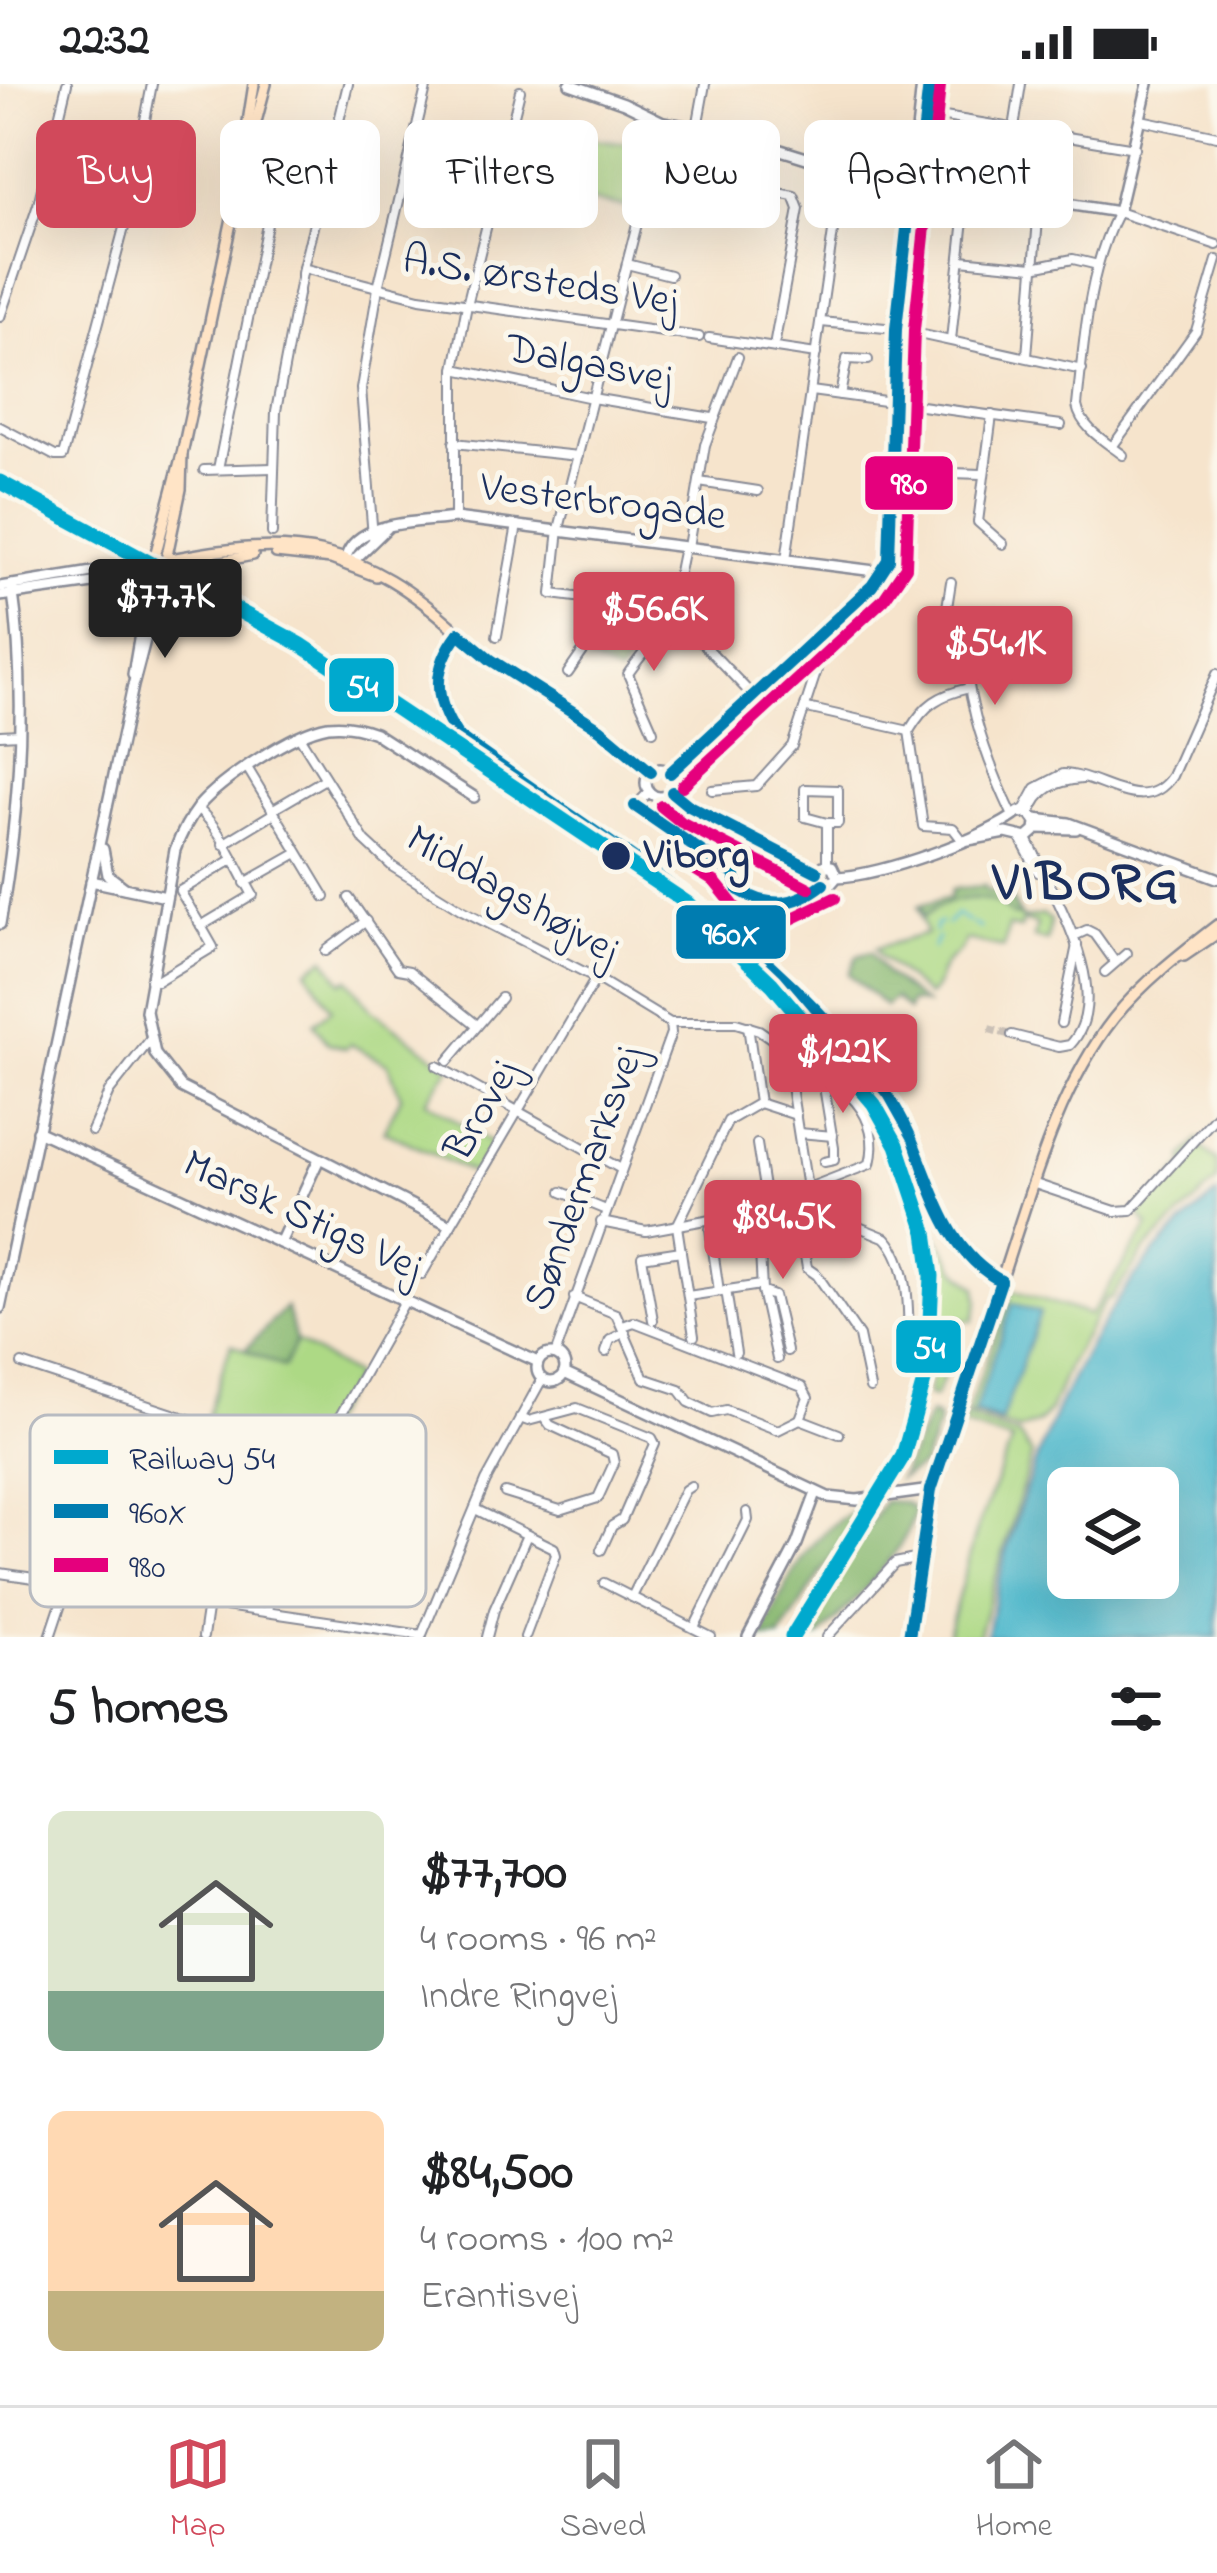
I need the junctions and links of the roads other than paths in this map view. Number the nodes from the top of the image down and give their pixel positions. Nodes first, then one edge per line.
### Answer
1 (67, 84) edge
2 (152, 84) edge
3 (254, 84) edge
4 (266, 84) edge
5 (348, 84) edge
6 (427, 84) edge
7 (570, 84) edge
8 (705, 84) edge
9 (926, 84) edge
10 (1021, 84) edge
11 (1148, 84) edge
12 (520, 92) dead end
13 (923, 114) junction
14 (249, 120) edge
15 (256, 120) edge
16 (658, 120) edge
17 (698, 120) edge
18 (923, 120) edge
19 (962, 120) edge
20 (1015, 120) edge
21 (1141, 120) junction
22 (1217, 136) edge
23 (1073, 138) edge
24 (1135, 148) junction
25 (780, 193) edge
26 (1073, 205) edge
27 (1118, 212) junction
28 (230, 228) edge
29 (266, 228) edge
30 (636, 228) edge
31 (834, 228) edge
32 (908, 228) edge
33 (964, 228) edge
34 (1037, 228) edge
35 (1217, 245) edge
36 (961, 260) junction
37 (1217, 260) edge
38 (627, 264) junction
39 (1098, 265) junction
40 (1033, 267) junction
41 (303, 268) junction
42 (670, 275) dead end
43 (378, 287) junction
44 (466, 305) junction
45 (0, 317) edge
46 (821, 322) junction
47 (610, 325) junction
48 (896, 329) junction
49 (951, 340) junction
50 (775, 341) dead end
51 (816, 354) junction
52 (1027, 356) junction
53 (738, 357) dead end
54 (868, 359) dead end
55 (455, 369) junction
56 (1082, 370) junction
57 (811, 391) junction
58 (840, 395) junction
59 (592, 398) junction
60 (894, 403) junction
61 (992, 415) junction
62 (712, 418) junction
63 (1061, 424) dead end
64 (0, 427) edge
65 (453, 442) junction
66 (1112, 446) junction
67 (182, 454) junction
68 (1124, 455) dead end
69 (578, 457) junction
70 (272, 468) junction
71 (204, 470) dead end
72 (218, 470) junction
73 (892, 471) junction
74 (982, 475) junction
75 (699, 482) junction
76 (758, 491) dead end
77 (455, 518) junction
78 (517, 523) junction
79 (559, 530) junction
80 (272, 533) dead end
81 (373, 535) junction
82 (1003, 544) dead end
83 (686, 547) junction
84 (786, 560) junction
85 (351, 561) junction
86 (156, 569) junction
87 (883, 572) junction
88 (951, 581) dead end
89 (6, 591) edge
90 (966, 612) dead end
91 (677, 613) junction
92 (944, 620) dead end
93 (832, 621) junction
94 (459, 633) junction
95 (497, 635) dead end
96 (568, 673) dead end
97 (1217, 674) edge
98 (969, 688) junction
99 (754, 697) junction
100 (807, 708) junction
101 (653, 731) dead end
102 (909, 731) junction
103 (19, 734) junction
104 (0, 735) edge
105 (299, 736) junction
106 (248, 769) junction
107 (651, 772) junction
108 (670, 773) junction
109 (325, 779) junction
110 (712, 790) dead end
111 (649, 792) junction
112 (672, 792) junction
113 (474, 797) dead end
114 (197, 808) junction
115 (273, 811) junction
116 (104, 821) junction
117 (657, 822) dead end
118 (826, 823) junction
119 (1023, 825) junction
120 (963, 841) junction
121 (223, 844) junction
122 (298, 853) junction
123 (232, 860) junction
124 (822, 869) junction
125 (838, 877) junction
126 (1217, 879) edge
127 (92, 881) junction
128 (245, 883) junction
129 (823, 884) junction
130 (125, 888) junction
131 (739, 890) dead end
132 (166, 897) junction
133 (325, 897) dead end
134 (349, 898) dead end
135 (366, 921) junction
136 (0, 924) edge
137 (201, 926) junction
138 (1217, 929) edge
139 (1076, 940) junction
140 (326, 951) dead end
141 (1127, 953) dead end
142 (1084, 962) junction
143 (1115, 962) junction
144 (1106, 972) dead end
145 (1071, 974) junction
146 (596, 978) junction
147 (150, 980) junction
148 (501, 998) dead end
149 (670, 1023) junction
150 (1060, 1023) dead end
151 (477, 1025) junction
152 (748, 1026) junction
153 (1012, 1035) tunnel mouth
154 (150, 1040) junction
155 (785, 1048) junction
156 (444, 1065) junction
157 (822, 1074) junction
158 (435, 1084) dead end
159 (759, 1103) junction
160 (517, 1111) junction
161 (796, 1115) junction
162 (1217, 1115) edge
163 (37, 1131) junction
164 (92, 1131) dead end
165 (799, 1132) junction
166 (832, 1136) junction
167 (757, 1144) dead end
168 (319, 1159) junction
169 (824, 1162) dead end
170 (621, 1169) junction
171 (1036, 1184) junction
172 (808, 1188) junction
173 (562, 1192) dead end
174 (809, 1201) junction
175 (796, 1204) junction
176 (763, 1208) junction
177 (606, 1210) junction
178 (601, 1222) junction
179 (450, 1225) junction
180 (677, 1226) junction
181 (710, 1229) dead end
182 (280, 1244) junction
183 (0, 1248) edge
184 (681, 1251) junction
185 (12, 1253) junction
186 (422, 1274) dead end
187 (1000, 1281) junction
188 (761, 1288) junction
189 (723, 1291) junction
190 (688, 1296) junction
191 (574, 1297) junction
192 (405, 1301) junction
193 (0, 1308) edge
194 (652, 1320) dead end
195 (624, 1329) junction
196 (694, 1336) dead end
197 (787, 1351) dead end
198 (606, 1352) dead end
199 (736, 1354) dead end
200 (555, 1355) junction
201 (777, 1359) dead end
202 (538, 1362) junction
203 (22, 1364) dead end
204 (909, 1371) dead end
205 (564, 1373) junction
206 (542, 1379) junction
207 (870, 1388) dead end
208 (176, 1415) edge
209 (338, 1415) edge
210 (520, 1418) junction
211 (545, 1418) junction
212 (800, 1419) junction
213 (839, 1434) dead end
214 (691, 1486) dead end
215 (931, 1490) junction
216 (505, 1493) dead end
217 (816, 1493) junction
218 (475, 1509) junction
219 (747, 1512) dead end
220 (526, 1534) junction
221 (601, 1550) dead end
222 (920, 1558) junction
223 (0, 1573) edge
224 (30, 1577) edge
225 (604, 1583) dead end
226 (632, 1597) junction
227 (60, 1607) edge
228 (207, 1607) edge
229 (234, 1607) edge
230 (268, 1607) edge
231 (267, 1612) junction
232 (694, 1628) junction
233 (422, 1636) edge
234 (50, 1637) edge
235 (203, 1637) edge
236 (487, 1637) edge
237 (525, 1637) edge
238 (711, 1637) edge
239 (748, 1637) edge
240 (827, 1637) edge
241 (909, 1637) edge

1 - 45 street
2 - 64 street
3 - 14 main road
4 - 15 main road
5 - 41 street
6 - 43 street
7 - 16 street
8 - 17 street
9 - 13 street
10 - 20 street
11 - 21 street
12 - 44 street
13 - 18 street
13 - 19 street
21 - 22 street
21 - 24 street
23 - 24 street
24 - 27 street
25 - 50 street
26 - 27 street
27 - 35 street
27 - 39 street
28 - 67 main road
29 - 72 street
30 - 38 street
31 - 46 street
32 - 48 street
33 - 36 street
34 - 40 street
36 - 40 street
36 - 49 street
37 - 66 street
38 - 42 street
38 - 47 street
39 - 40 street
39 - 56 street
40 - 52 street
41 - 43 street, A.S. Ørsteds Vej
41 - 70 street
43 - 44 street, A.S. Ørsteds Vej
43 - 81 street
44 - 47 street, A.S. Ørsteds Vej
44 - 55 street
46 - 48 street
46 - 51 street
47 - 51 street, A.S. Ørsteds Vej
47 - 59 street
48 - 49 street
48 - 60 street
49 - 52 street
51 - 57 street
52 - 56 street
53 - 62 street
54 - 58 street
55 - 59 street, Dalgasvej
55 - 65 street
56 - 66 street
57 - 58 street
57 - 84 street
58 - 60 street
59 - 62 street, Dalgasvej
59 - 69 street
60 - 61 street
60 - 73 street
61 - 63 street
61 - 74 street
62 - 75 street
65 - 69 street
65 - 77 street
66 - 68 street
67 - 86 main road
67 - 86 main road
69 - 79 street
70 - 72 street
70 - 80 street
71 - 72 street
73 - 74 street
73 - 87 street
74 - 82 street
75 - 76 street
75 - 83 street
77 - 78 street, Vesterbrogade
77 - 81 street, Vesterbrogade
78 - 79 street, Vesterbrogade
78 - 95 street
79 - 83 street, Vesterbrogade
79 - 96 street
81 - 85 street
83 - 84 street, Vesterbrogade
83 - 91 street
84 - 87 street, Vesterbrogade
85 - 86 main road
85 - 94 main road
86 - 89 street
86 - 116 street
87 - 93 street
88 - 92 street
89 - 103 street
90 - 98 street
91 - 99 street
91 - 101 street
93 - 99 street
93 - 100 street
94 - 107 street
94 - 187 main road
97 - 119 street
98 - 102 street
98 - 119 street
99 - 108 street
100 - 102 street
100 - 110 street
102 - 120 street
103 - 104 street
103 - 136 street
105 - 106 street
105 - 109 street, Middagshøjvej
105 - 113 street
106 - 114 street
106 - 115 street
107 - 108 street
107 - 111 street
108 - 112 street
109 - 115 street
109 - 146 street, Middagshøjvej
111 - 112 street
111 - 117 street
112 - 124 street
114 - 121 street
114 - 132 street
115 - 121 street
115 - 122 street
116 - 127 street
116 - 130 street
118 - 118 street
118 - 124 street
119 - 120 street
119 - 126 street
119 - 139 street
120 - 125 street
121 - 123 street
122 - 128 street
122 - 133 street
123 - 128 street
123 - 137 street
124 - 125 street
124 - 129 street
125 - 129 street
127 - 130 street
127 - 163 street
128 - 137 street
129 - 131 street
130 - 132 street
132 - 147 street
134 - 135 street
135 - 140 street
135 - 151 street
137 - 147 street
138 - 171 main road
139 - 142 street
139 - 143 street
139 - 145 street
141 - 143 street
142 - 145 street
142 - 153 street
143 - 144 street
145 - 150 street
146 - 149 street, Middagshøjvej
146 - 160 street, Brovej
147 - 154 street
148 - 151 street
149 - 152 street, Middagshøjvej
149 - 170 street, Søndermarksvej
151 - 156 street
152 - 155 street
152 - 159 street
154 - 164 street
154 - 168 street
155 - 157 street
155 - 161 street
156 - 158 street
156 - 160 street
157 - 166 street
157 - 172 street
159 - 161 street
159 - 180 street
160 - 170 street
160 - 179 street, Brovej
161 - 165 street
162 - 171 street
163 - 182 street, Marsk Stigs Vej
163 - 185 street
165 - 166 street
165 - 172 street
166 - 169 street
167 - 176 street
168 - 179 street
168 - 182 street
170 - 177 street, Søndermarksvej
171 - 187 main road
172 - 174 street
173 - 177 street
174 - 175 street
174 - 204 street
175 - 176 street
175 - 207 street
176 - 180 street
176 - 188 street
177 - 178 street, Søndermarksvej
178 - 180 street
178 - 191 street, Søndermarksvej
179 - 186 street, Brovej
180 - 184 street
181 - 189 street
182 - 192 street, Marsk Stigs Vej
183 - 185 street
184 - 190 street
184 - 194 street
185 - 193 street
187 - 215 street
188 - 189 street
188 - 197 street
188 - 201 street
189 - 190 street
189 - 199 street
190 - 196 street
191 - 195 street
191 - 200 street, Søndermarksvej
192 - 202 street, Marsk Stigs Vej
192 - 209 street
195 - 198 street
195 - 212 street
195 - 212 street
200 - 202 street
200 - 205 street
202 - 206 street
203 - 208 street
205 - 206 street
205 - 217 street
206 - 210 street
210 - 211 street
210 - 218 street
211 - 216 street
211 - 221 street
212 - 213 street
214 - 226 street
215 - 217 street
215 - 222 street
217 - 239 street
218 - 220 street
218 - 233 street
219 - 232 street
220 - 236 street
220 - 237 street
222 - 240 street
222 - 241 street
223 - 224 street
225 - 226 street
226 - 232 street
227 - 234 street
228 - 235 street
229 - 231 street
230 - 231 street
231 - 233 street
232 - 238 street

